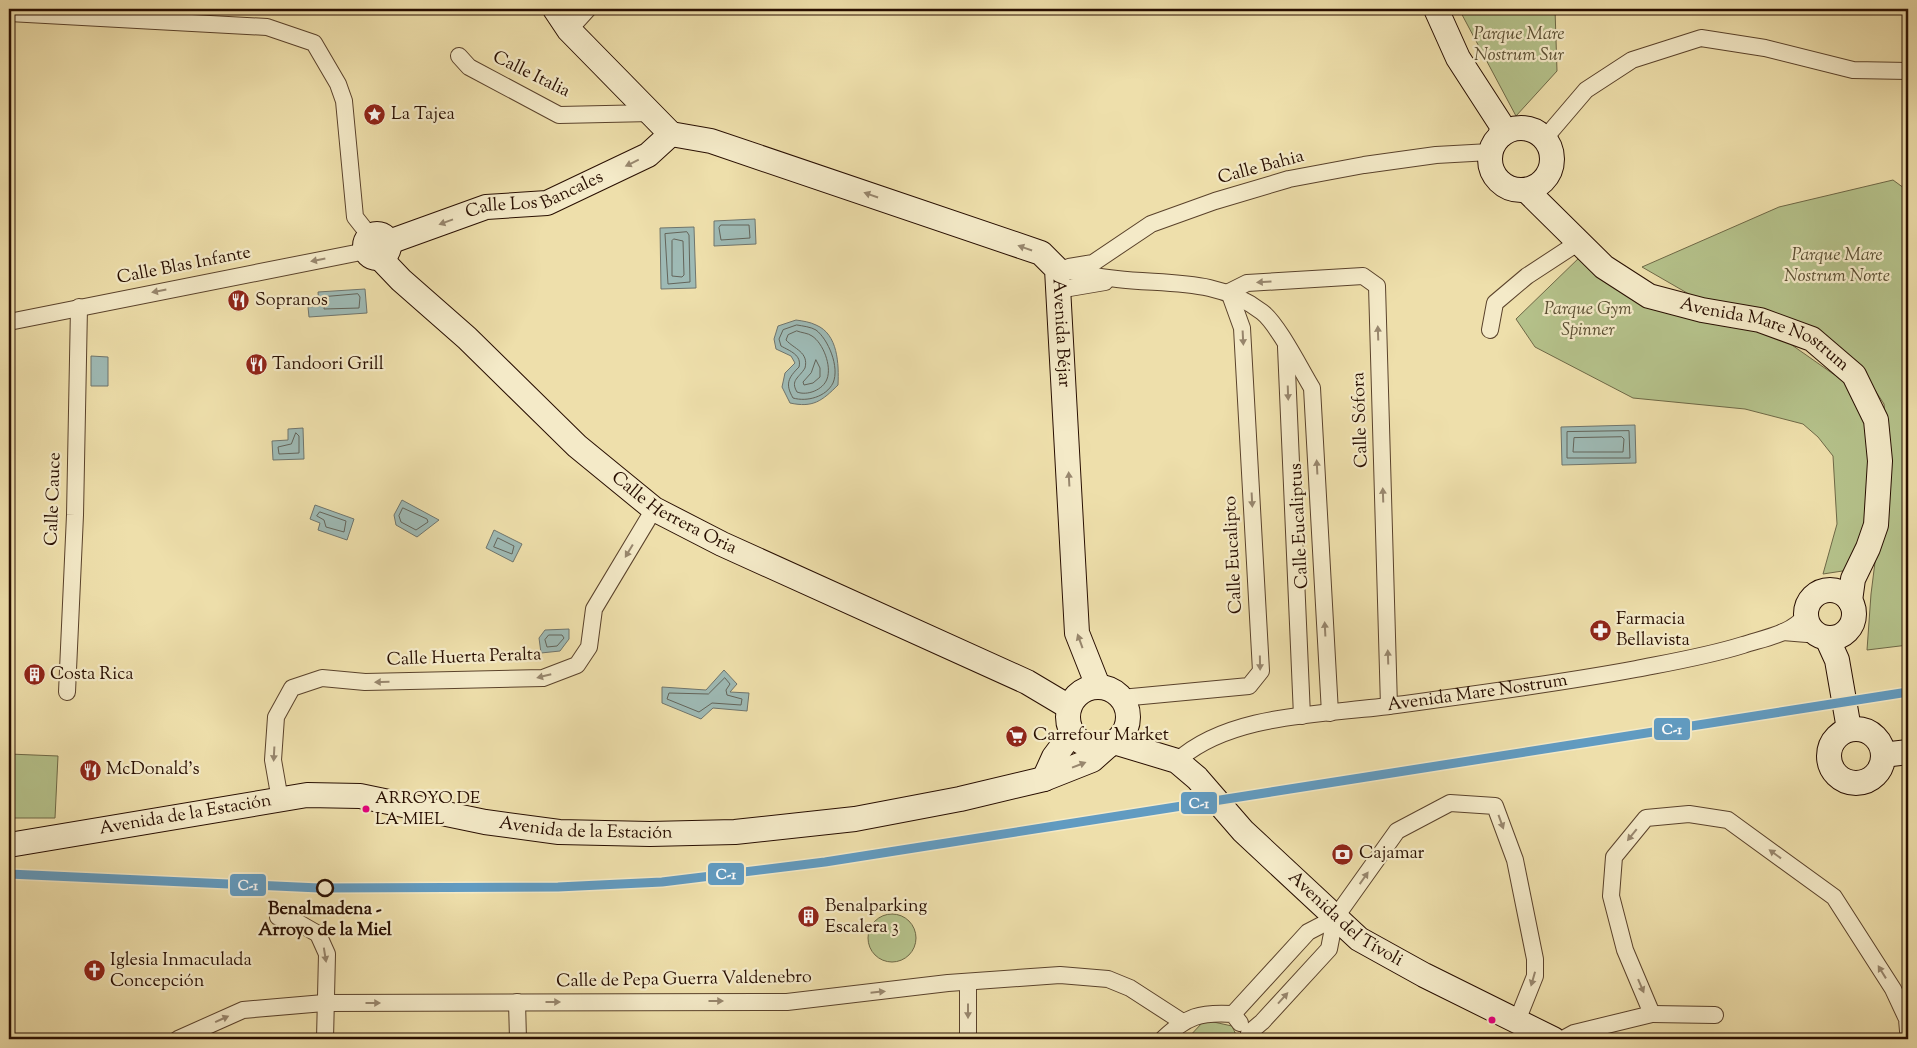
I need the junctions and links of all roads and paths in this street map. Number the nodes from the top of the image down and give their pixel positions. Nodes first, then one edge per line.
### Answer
1 (555, 9) edge
2 (588, 9) edge
3 (1436, 9) edge
4 (9, 13) edge
5 (569, 30) junction
6 (459, 56) dead end
7 (1908, 71) edge
8 (652, 113) junction
9 (671, 134) junction
10 (1545, 138) junction
11 (1496, 144) junction
12 (1526, 190) junction
13 (1579, 242) junction
14 (376, 247) junction
15 (1057, 279) junction
16 (1229, 292) junction
17 (79, 307) junction
18 (9, 322) edge
19 (1490, 330) dead end
20 (1286, 344) junction
21 (1314, 430) junction
22 (1290, 433) junction
23 (654, 509) junction
24 (1845, 590) junction
25 (1806, 615) junction
26 (1783, 632) junction
27 (1829, 636) junction
28 (1300, 652) junction
29 (1327, 653) junction
30 (67, 692) dead end
31 (1082, 695) junction
32 (1122, 698) junction
33 (1389, 706) junction
34 (1330, 713) junction
35 (1302, 716) junction
36 (1128, 722) junction
37 (1849, 730) junction
38 (1072, 733) junction
39 (1112, 743) junction
40 (1908, 752) edge
41 (1883, 755) junction
42 (1172, 759) junction
43 (1044, 779) junction
44 (280, 800) junction
45 (9, 845) edge
46 (278, 917) dead end
47 (1335, 918) junction
48 (968, 984) junction
49 (517, 1002) junction
50 (324, 1003) junction
51 (1233, 1014) junction
52 (1652, 1014) junction
53 (1715, 1014) dead end
54 (1517, 1021) junction
55 (1181, 1022) junction
56 (1908, 1031) edge
57 (1248, 1036) edge
58 (178, 1039) edge
59 (325, 1039) edge
60 (518, 1039) edge
61 (968, 1039) edge
62 (1163, 1039) edge
63 (1553, 1039) edge
64 (1563, 1039) edge

1 - 5 street
2 - 5 street
3 - 11 street
4 - 14 street
5 - 8 street
6 - 8 street, Calle Italia
7 - 10 street
8 - 9 street
9 -> 14 street, Calle Los Bancales
15 -> 9 street, Avenida Béjar
10 - 11 street
10 - 12 street
11 - 12 street
11 - 15 street, Calle Bahia
12 - 13 street, Avenida Mare Nostrum
13 - 19 street
13 - 24 street, Avenida Mare Nostrum
14 -> 17 street, Calle Blas Infante
14 - 23 street, Calle Herrera Oria
15 - 16 street
31 -> 15 street, Avenida Béjar
16 - 20 street
16 -> 32 street, Calle Eucalipto
33 -> 16 street, Calle Sófora
17 - 18 street, Calle Blas Infante
17 - 30 street, Calle Cauce
20 - 21 street, Calle Eucaliptus
20 -> 22 street
21 - 22 street
29 -> 21 street, Calle Eucaliptus
22 - 28 street
23 - 31 street, Calle Herrera Oria
23 -> 44 street, Calle Huerta Peralta
24 - 25 street
24 - 27 street
25 - 26 street, Avenida Mare Nostrum
25 - 27 street
26 - 27 street, Avenida Mare Nostrum
26 - 33 street, Avenida Mare Nostrum
27 - 37 street
28 - 29 street
28 - 35 street
29 - 34 street, Calle Eucaliptus
31 - 32 street
31 - 38 street
32 - 36 street
33 - 34 street, Avenida Mare Nostrum
34 - 35 street, Avenida Mare Nostrum
35 - 42 street, Avenida Mare Nostrum
36 - 39 street
36 - 42 street, Avenida del Tívoli
37 - 41 street
37 - 41 street
38 - 39 street
38 - 43 street
39 - 42 street
43 -> 39 street, Avenida de la Estación
40 - 41 street
42 - 47 street, Avenida del Tívoli
43 - 44 street, Avenida de la Estación
44 - 45 street, Avenida de la Estación
46 -> 50 street
47 - 51 street
47 - 54 street, Avenida del Tívoli
47 -> 54 street
57 -> 47 street
49 -> 48 street, Calle de Pepa Guerra Valdenebro
48 - 55 street, Calle de Pepa Guerra Valdenebro
48 -> 61 street
50 -> 49 street, Calle de Pepa Guerra Valdenebro
49 - 60 street
58 -> 50 street, Calle de Pepa Guerra Valdenebro
50 - 59 street
51 - 55 street
51 - 57 street
52 - 53 street
56 -> 52 street
52 - 64 street
54 - 63 street, Avenida del Tívoli
55 - 62 street

